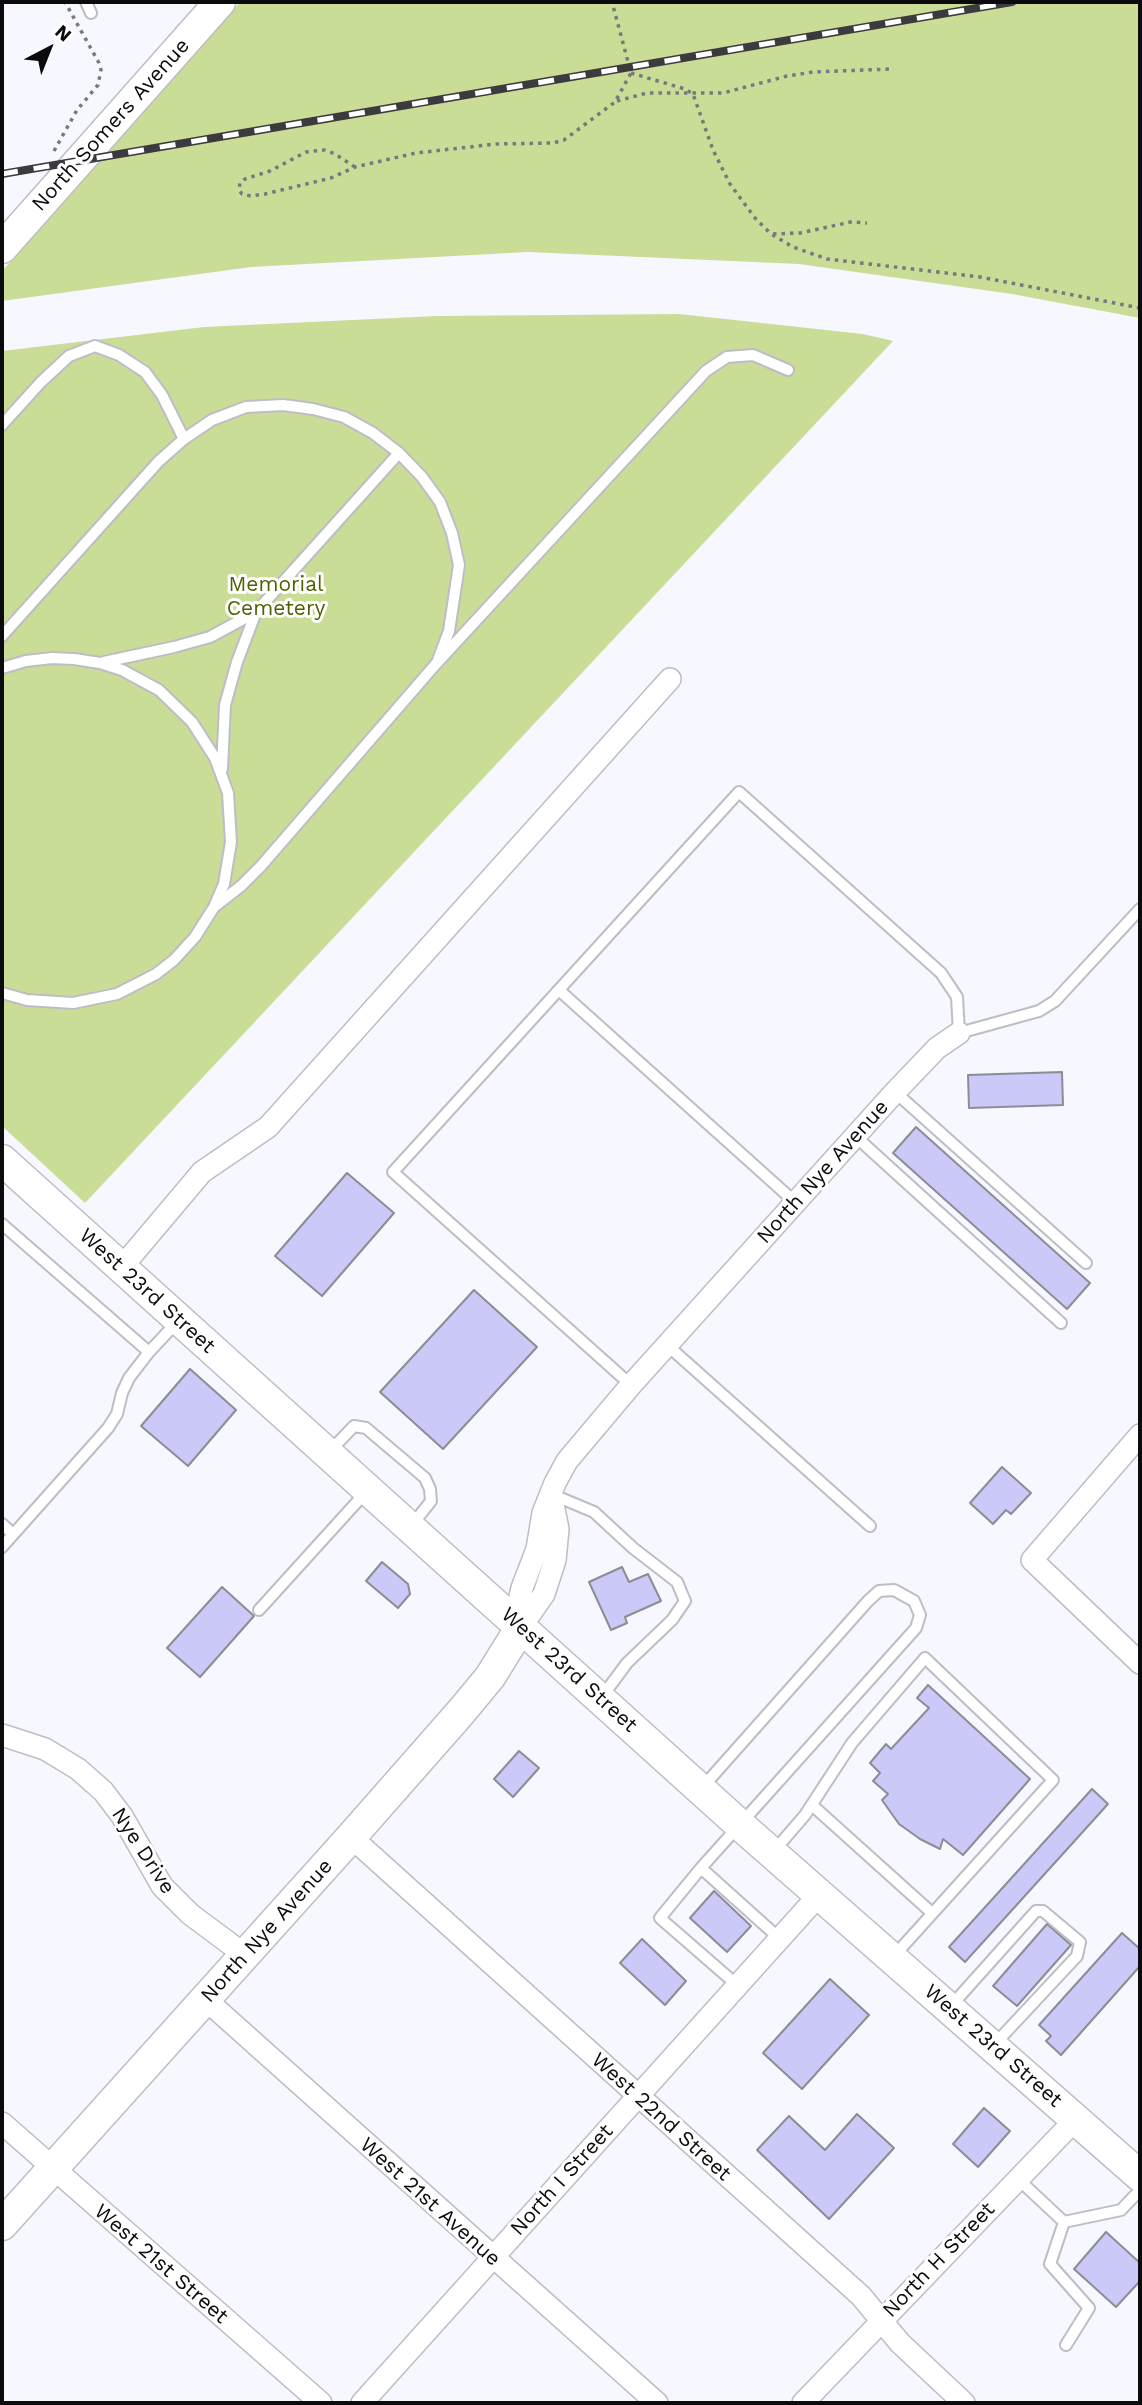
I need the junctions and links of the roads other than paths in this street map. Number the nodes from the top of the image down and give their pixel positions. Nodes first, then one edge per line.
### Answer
1 (220, 2) edge
2 (2, 248) edge
3 (788, 370) dead end
4 (2, 425) edge
5 (184, 439) junction
6 (398, 453) junction
7 (256, 612) junction
8 (2, 636) edge
9 (100, 663) junction
10 (435, 665) junction
11 (2, 668) edge
12 (670, 679) dead end
13 (222, 774) junction
14 (214, 907) junction
15 (1140, 909) edge
16 (1136, 923) edge
17 (559, 991) junction
18 (2, 993) edge
19 (960, 1034) junction
20 (895, 1092) junction
21 (855, 1136) junction
22 (2, 1160) edge
23 (795, 1202) junction
24 (2, 1224) edge
25 (1086, 1263) dead end
26 (121, 1268) junction
27 (179, 1319) junction
28 (1061, 1323) dead end
29 (667, 1345) junction
30 (149, 1352) junction
31 (631, 1385) junction
32 (1140, 1435) edge
33 (328, 1453) junction
34 (368, 1490) junction
35 (551, 1494) junction
36 (2, 1524) edge
37 (870, 1526) dead end
38 (410, 1527) junction
39 (13, 1534) junction
40 (2, 1547) edge
41 (259, 1610) dead end
42 (521, 1627) junction
43 (1140, 1663) edge
44 (600, 1699) junction
45 (2, 1735) edge
46 (701, 1789) junction
47 (812, 1805) junction
48 (740, 1825) junction
49 (351, 1838) junction
50 (772, 1854) junction
51 (701, 1868) junction
52 (819, 1895) junction
53 (932, 1913) junction
54 (779, 1938) junction
55 (245, 1955) junction
56 (892, 1958) junction
57 (737, 1985) junction
58 (205, 1999) junction
59 (949, 2008) junction
60 (993, 2046) junction
61 (637, 2095) junction
62 (1076, 2119) junction
63 (2, 2123) edge
64 (53, 2170) junction
65 (1140, 2176) edge
66 (1018, 2179) junction
67 (1140, 2190) edge
68 (1064, 2222) junction
69 (2, 2225) edge
70 (492, 2259) junction
71 (881, 2321) junction
72 (1066, 2345) dead end
73 (321, 2403) edge
74 (362, 2403) edge
75 (657, 2403) edge
76 (803, 2403) edge
77 (964, 2403) edge

1 - 2 main road, North Somers Avenue
3 - 10 lane
4 - 5 lane
5 - 6 lane
5 - 8 lane
6 - 7 lane
6 - 10 lane
7 - 9 lane
7 - 13 lane
9 - 11 lane
9 - 13 lane
10 - 14 lane
12 - 26 street
13 - 14 lane
14 - 18 lane
15 - 16 lane, North Nye Avenue
16 - 19 lane, North Nye Avenue
17 - 19 lane
17 - 23 lane
17 - 31 lane
19 - 20 street, North Nye Avenue
20 - 21 street, North Nye Avenue
20 - 25 lane
21 - 23 street, North Nye Avenue
21 - 28 lane
22 - 26 main road, West 23rd Street
23 - 29 street, North Nye Avenue
24 - 30 lane
26 - 27 main road, West 23rd Street
27 - 30 lane
27 - 33 main road, West 23rd Street
29 - 31 street, North Nye Avenue
29 - 37 lane
30 - 39 lane
31 - 35 street, North Nye Avenue
32 - 43 street
33 - 34 main road, West 23rd Street
33 - 38 lane
34 - 38 main road, West 23rd Street
34 - 41 lane
35 - 42 street, North Nye Avenue
35 - 44 lane
36 - 39 lane
38 - 42 main road, West 23rd Street
39 - 40 lane
42 - 44 main road, West 23rd Street
42 - 49 main road, North Nye Avenue
44 - 46 main road, West 23rd Street
45 - 55 street, Nye Drive
46 - 48 main road, West 23rd Street
46 - 48 lane
47 - 50 lane
47 - 53 lane
47 - 53 lane
48 - 50 main road, West 23rd Street
48 - 51 lane
49 - 55 main road, North Nye Avenue
49 - 61 street, West 22nd Street
50 - 52 main road, West 23rd Street
51 - 54 lane
51 - 57 lane
52 - 54 street, North I Street
52 - 56 main road, West 23rd Street
53 - 56 lane
54 - 57 street, North I Street
55 - 58 main road, North Nye Avenue
56 - 59 main road, West 23rd Street
57 - 61 street, North I Street
58 - 64 main road, North Nye Avenue
58 - 70 street, West 21st Avenue
59 - 60 main road, West 23rd Street
59 - 60 lane
60 - 62 main road, West 23rd Street
61 - 70 street, North I Street
61 - 71 street, West 22nd Street
62 - 65 main road, West 23rd Street
62 - 66 street, North H Street
63 - 64 street, West 21st Street
64 - 69 main road, North Nye Avenue
64 - 73 street, West 21st Street
66 - 68 lane
66 - 71 street, North H Street
67 - 68 lane
68 - 72 lane
70 - 74 street, North I Street
70 - 75 street, West 21st Avenue
71 - 76 street, North H Street
71 - 77 street, West 22nd Street

